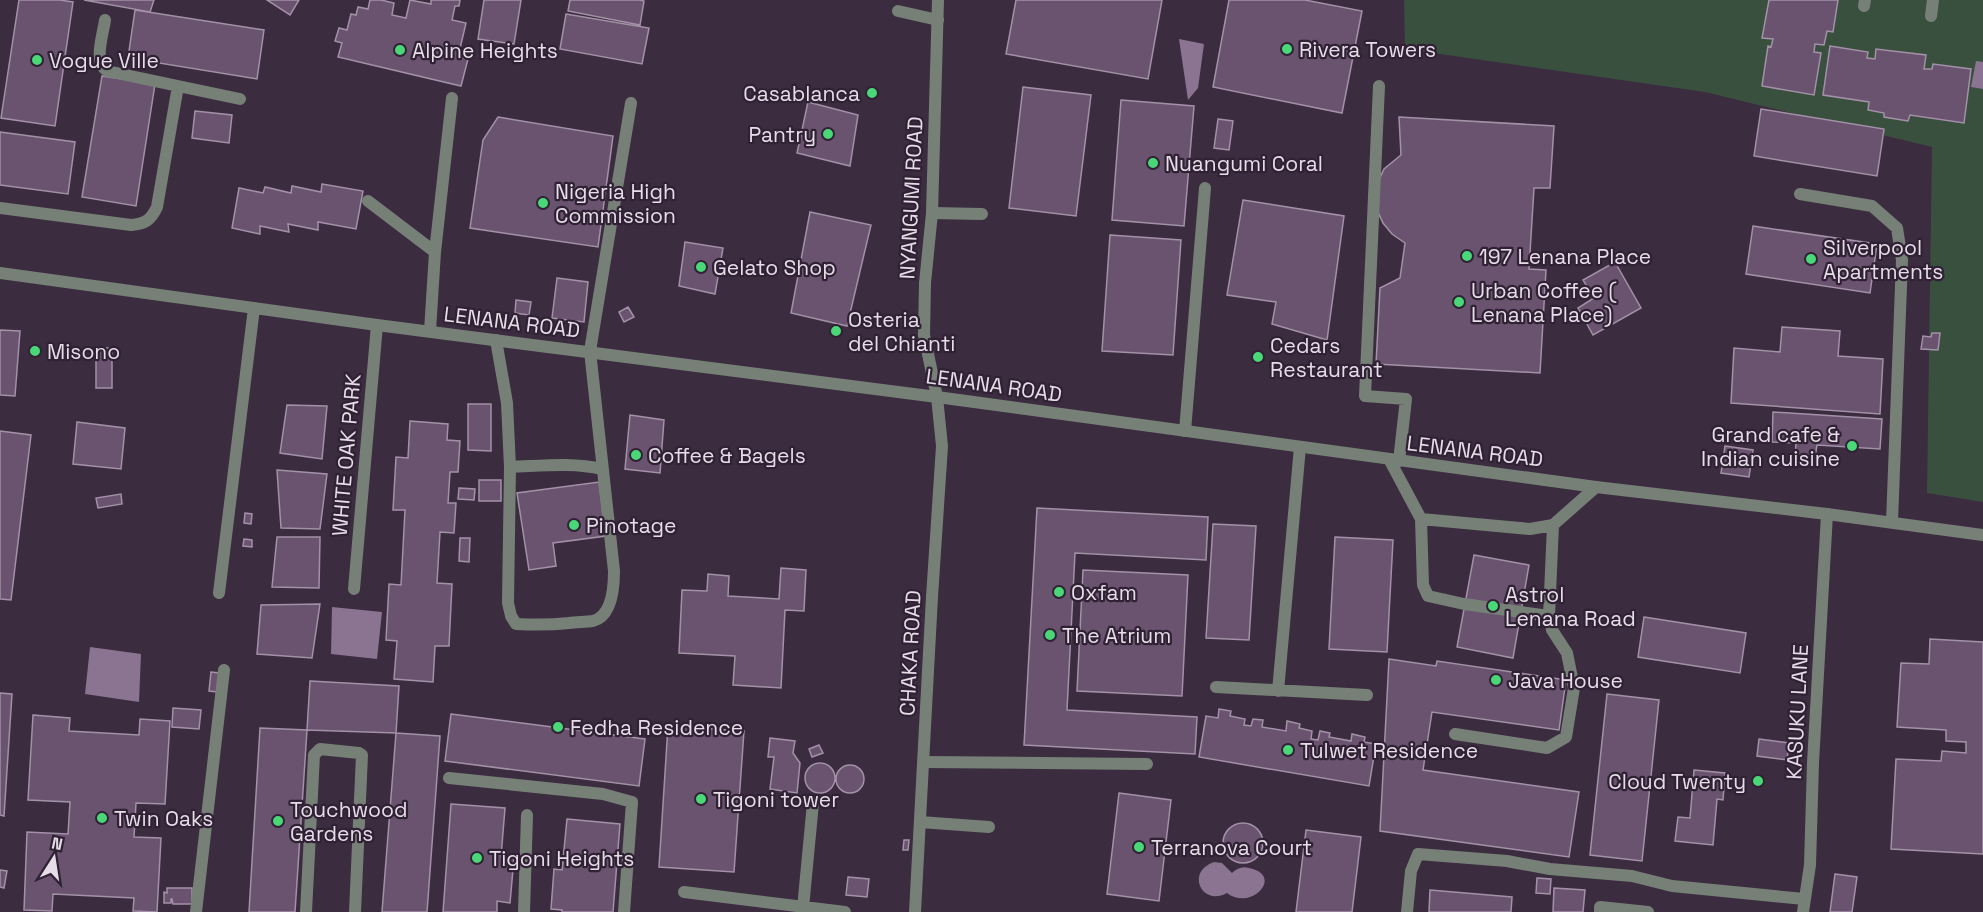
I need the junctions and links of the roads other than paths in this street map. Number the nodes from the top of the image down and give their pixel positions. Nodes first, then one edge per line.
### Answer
1 (938, 0) edge
2 (1933, 0) edge
3 (898, 11) dead end
4 (1930, 16) dead end
5 (105, 20) dead end
6 (938, 20) junction
7 (178, 86) junction
8 (1379, 86) dead end
9 (452, 98) dead end
10 (240, 99) dead end
11 (631, 103) dead end
12 (1205, 188) dead end
13 (1800, 194) dead end
14 (368, 201) dead end
15 (0, 208) edge
16 (932, 213) junction
17 (982, 214) dead end
18 (435, 252) junction
19 (0, 273) edge
20 (254, 308) junction
21 (377, 325) junction
22 (430, 331) junction
23 (496, 340) junction
24 (590, 351) junction
25 (937, 397) junction
26 (1185, 431) junction
27 (1300, 447) junction
28 (1394, 460) junction
29 (510, 467) junction
30 (602, 469) junction
31 (1596, 487) junction
32 (1827, 514) junction
33 (1421, 519) junction
34 (1892, 522) junction
35 (1553, 525) junction
36 (1983, 535) edge
37 (354, 589) dead end
38 (219, 593) dead end
39 (1549, 616) junction
40 (224, 670) dead end
41 (1216, 687) dead end
42 (1278, 691) junction
43 (1367, 695) dead end
44 (1455, 734) dead end
45 (924, 762) junction
46 (1147, 764) dead end
47 (449, 778) dead end
48 (813, 803) dead end
49 (527, 815) dead end
50 (921, 822) junction
51 (989, 828) dead end
52 (684, 892) dead end
53 (1804, 906) edge
54 (803, 908) junction
55 (828, 911) edge
56 (196, 912) edge
57 (306, 912) edge
58 (355, 912) edge
59 (524, 912) edge
60 (624, 912) edge
61 (845, 912) edge
62 (915, 912) edge
63 (1407, 912) edge
64 (1600, 912) edge
65 (1648, 912) edge

1 - 6 street, NYANGUMI ROAD
2 - 4 street
3 - 6 street
5 - 7 street
6 - 16 street, NYANGUMI ROAD
7 - 10 street
7 - 15 street
8 - 28 street
9 - 18 street
11 - 24 street
12 - 26 street
13 - 34 street
14 - 18 street
16 - 17 street
16 - 25 street, NYANGUMI ROAD
18 - 22 street
19 - 20 street, LENANA ROAD
20 - 21 street, LENANA ROAD
20 - 38 street
21 - 22 street, LENANA ROAD
21 - 37 street, WHITE OAK PARK
22 - 23 street, LENANA ROAD
23 - 24 street, LENANA ROAD
23 - 29 street
24 - 25 street, LENANA ROAD
24 - 30 street
25 - 26 street, LENANA ROAD
25 - 45 street, CHAKA ROAD
26 - 27 street, LENANA ROAD
27 - 28 street, LENANA ROAD
27 - 42 street
28 - 31 street, LENANA ROAD
28 - 33 street
29 - 30 street
29 - 30 street
31 - 32 street, LENANA ROAD
31 - 35 street
32 - 34 street, LENANA ROAD
32 - 53 street, KASUKU LANE
33 - 35 street
33 - 39 street
34 - 36 street, LENANA ROAD
35 - 39 street
39 - 44 street
40 - 56 street
41 - 42 street
42 - 43 street
45 - 46 street
45 - 50 street, CHAKA ROAD
47 - 60 street
48 - 54 street
49 - 59 street
50 - 51 street
50 - 62 street, CHAKA ROAD
52 - 54 street
53 - 63 street
54 - 55 street
55 - 61 street
57 - 58 street
64 - 65 street

